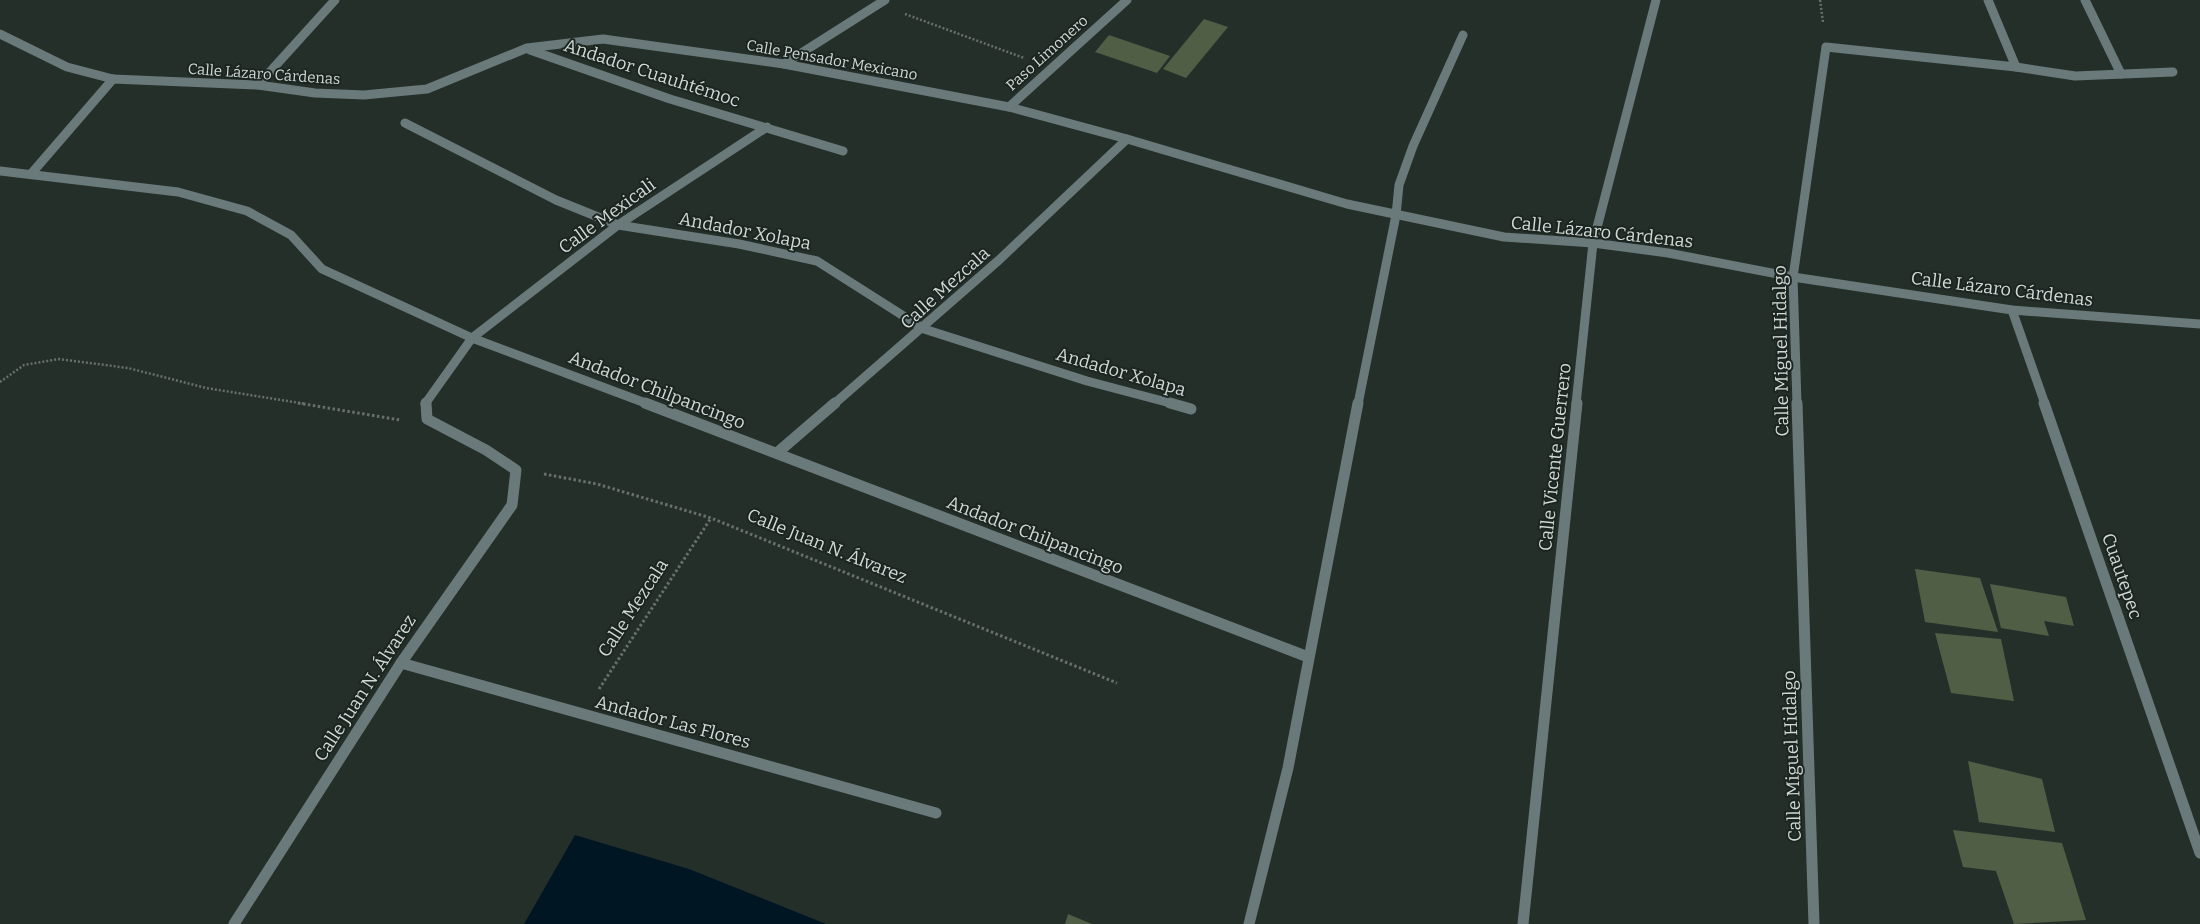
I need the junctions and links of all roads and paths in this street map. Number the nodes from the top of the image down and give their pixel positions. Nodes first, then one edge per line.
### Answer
1 (335, 0) edge
2 (885, 0) edge
3 (1127, 0) edge
4 (1656, 0) edge
5 (1988, 0) edge
6 (2085, 0) edge
7 (878, 6) junction
8 (0, 34) edge
9 (1463, 35) dead end
10 (527, 48) junction
11 (784, 64) junction
12 (2016, 66) junction
13 (1050, 68) junction
14 (2173, 72) dead end
15 (2121, 74) junction
16 (113, 79) junction
17 (258, 85) junction
18 (1008, 107) junction
19 (405, 123) dead end
20 (767, 127) junction
21 (1127, 139) junction
22 (844, 151) dead end
23 (0, 172) edge
24 (31, 174) junction
25 (1396, 215) junction
26 (618, 225) junction
27 (1593, 243) junction
28 (1793, 277) junction
29 (2012, 310) junction
30 (2200, 324) edge
31 (924, 329) junction
32 (472, 338) junction
33 (0, 382) edge
34 (1191, 409) dead end
35 (426, 412) junction
36 (777, 453) junction
37 (516, 470) junction
38 (711, 518) junction
39 (1308, 657) junction
40 (401, 663) junction
41 (1117, 683) dead end
42 (582, 715) junction
43 (936, 813) dead end
44 (2200, 853) edge
45 (234, 924) edge
46 (1250, 924) edge
47 (1523, 924) edge
48 (1814, 924) edge

1 - 17 street
2 - 7 street
3 - 13 street, Paso Limonero
4 - 27 street, Calle Vicente Guerrero
5 - 12 street
6 - 15 street
7 - 11 street
7 - 13 path
8 - 16 street, Calle Lázaro Cárdenas
9 - 25 street
10 - 11 street, Calle Pensador Mexicano
10 - 17 street, Calle Lázaro Cárdenas
10 - 20 street, Andador Cuauhtémoc
11 - 18 street, Calle Pensador Mexicano
12 - 15 street, Calle Miguel Hidalgo
12 - 28 street, Calle Miguel Hidalgo
13 - 18 street, Paso Limonero
14 - 15 street, Calle Miguel Hidalgo
16 - 17 street, Calle Lázaro Cárdenas
16 - 24 street
18 - 21 street, Calle Pensador Mexicano
19 - 26 street, Andador Xolapa
20 - 22 street, Andador Cuauhtémoc
20 - 26 street, Calle Mexicali
21 - 25 street, Calle Lázaro Cárdenas
21 - 31 street, Calle Mezcala
23 - 24 street, Andador Chilpancingo
24 - 32 street, Andador Chilpancingo
25 - 27 street, Calle Lázaro Cárdenas
25 - 39 street
26 - 31 street, Andador Xolapa
26 - 32 street, Calle Mexicali
27 - 28 street, Calle Lázaro Cárdenas
27 - 47 street, Calle Vicente Guerrero
28 - 29 street, Calle Lázaro Cárdenas
28 - 48 street, Calle Miguel Hidalgo
29 - 30 street, Calle Lázaro Cárdenas
29 - 44 street, Cuautepec
31 - 34 street, Andador Xolapa
31 - 36 street, Calle Mezcala
32 - 35 street
32 - 36 street, Andador Chilpancingo
33 - 35 path
35 - 37 street
36 - 39 street, Andador Chilpancingo
37 - 38 path, Calle Juan N. Álvarez
37 - 40 street, Calle Juan N. Álvarez
38 - 41 path, Calle Juan N. Álvarez
38 - 42 path, Calle Mezcala
39 - 46 street
40 - 42 street, Andador Las Flores
40 - 45 street, Calle Juan N. Álvarez
42 - 43 street, Andador Las Flores

